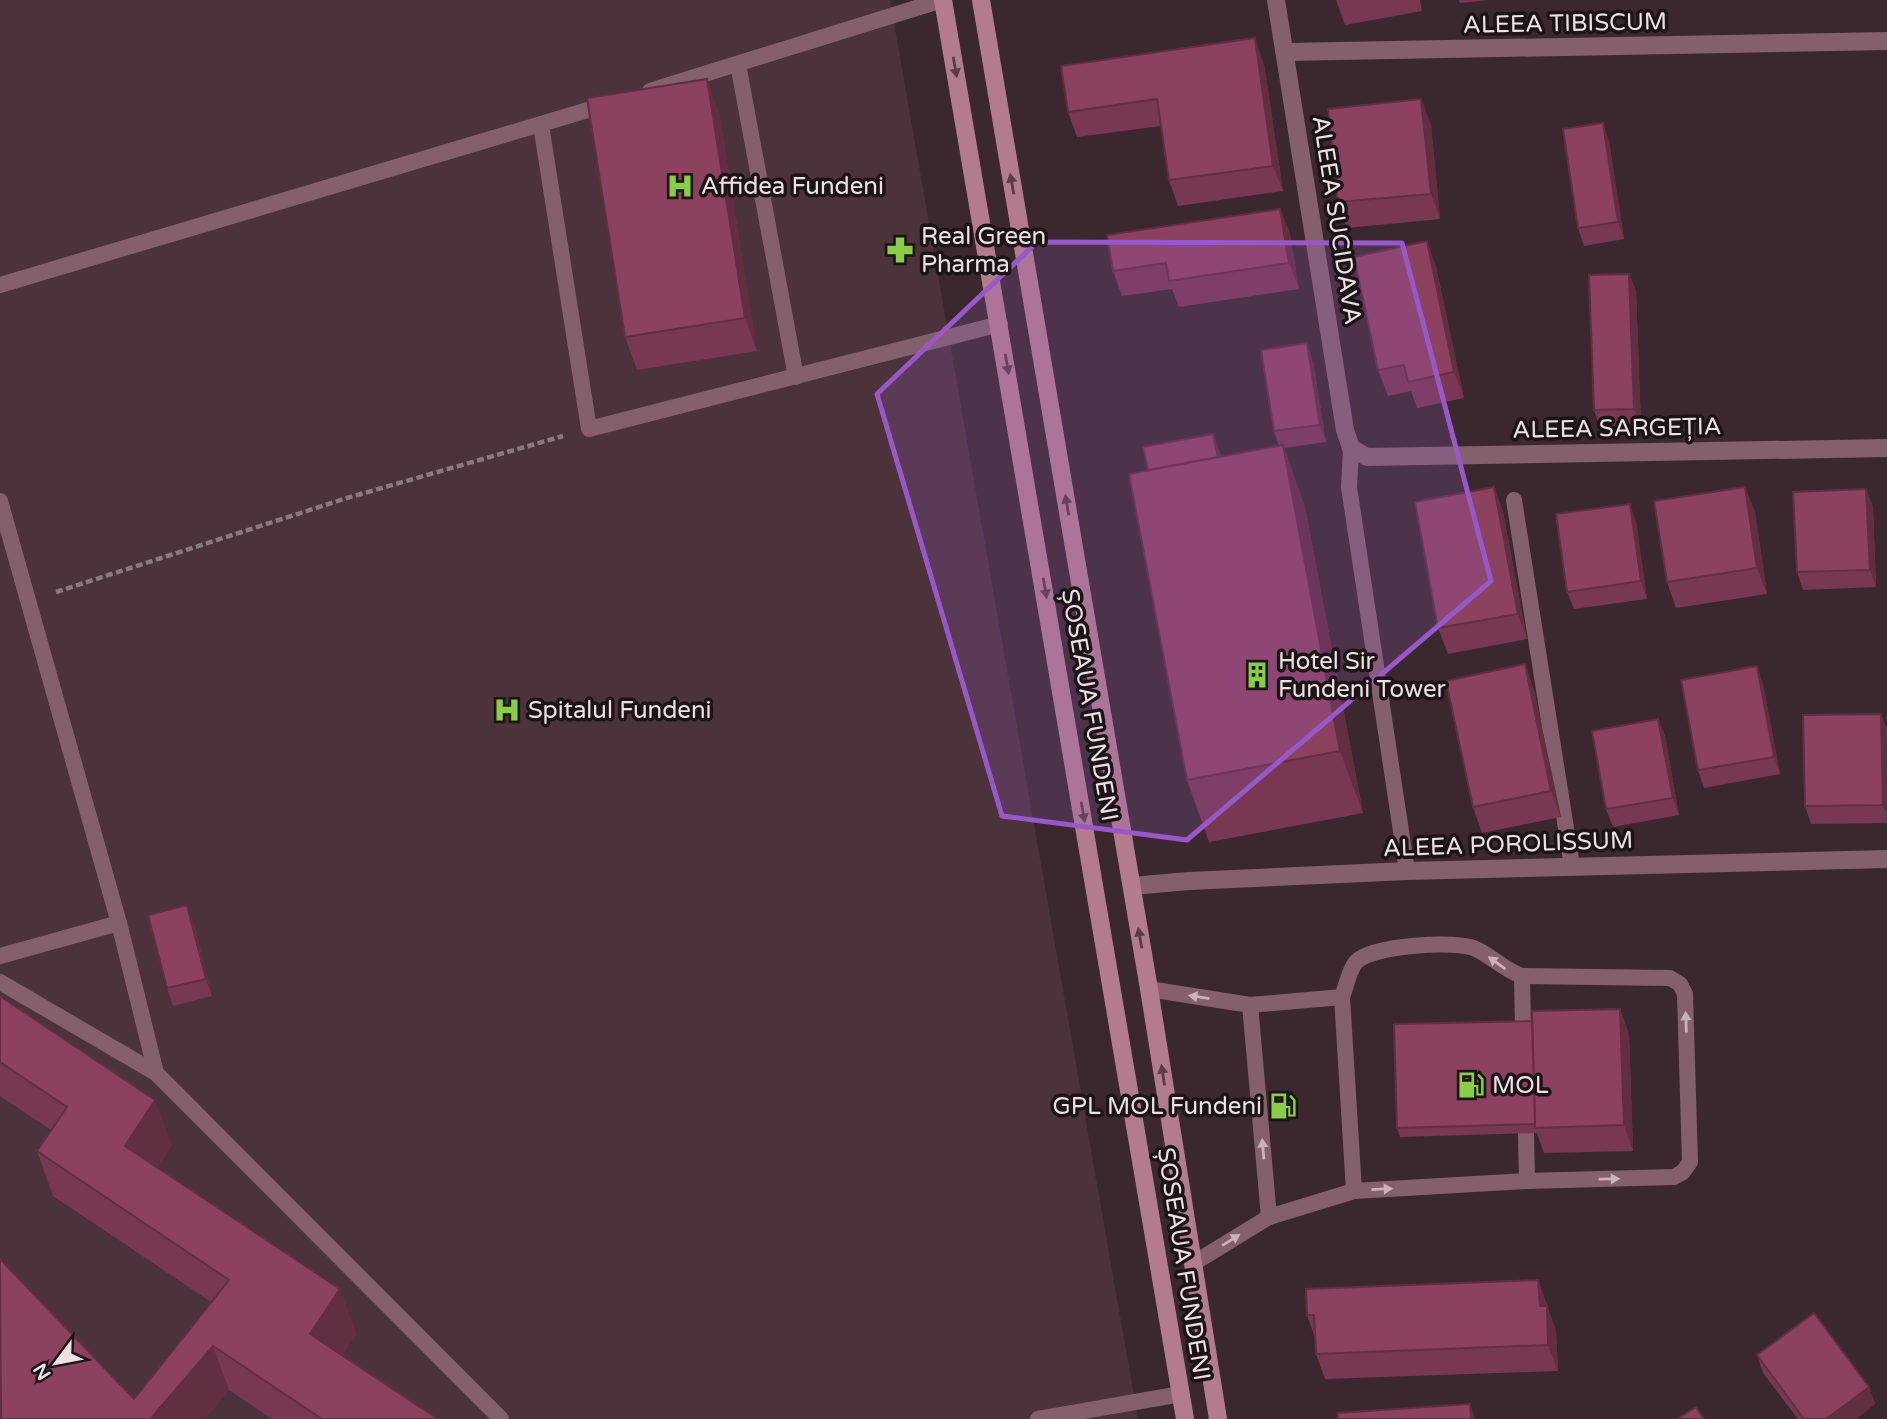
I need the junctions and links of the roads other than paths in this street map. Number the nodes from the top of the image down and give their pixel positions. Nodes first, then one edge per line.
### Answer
1 (942, 0) edge
2 (981, 0) edge
3 (1276, 0) edge
4 (1887, 41) edge
5 (1285, 52) junction
6 (738, 64) junction
7 (541, 125) junction
8 (0, 285) edge
9 (1000, 324) junction
10 (796, 377) junction
11 (1351, 448) junction
12 (1887, 449) edge
13 (1514, 500) dead end
14 (0, 501) edge
15 (1887, 859) edge
16 (1572, 866) junction
17 (1407, 871) junction
18 (1132, 887) junction
19 (119, 923) junction
20 (0, 956) edge
21 (1522, 976) junction
22 (0, 982) edge
23 (1149, 989) junction
24 (1342, 997) junction
25 (1250, 1005) junction
26 (1523, 1030) edge
27 (156, 1073) junction
28 (1526, 1134) edge
29 (1527, 1181) junction
30 (1354, 1191) junction
31 (1269, 1217) junction
32 (1194, 1263) junction
33 (1181, 1394) junction
34 (501, 1419) edge
35 (1038, 1419) edge
36 (1185, 1419) edge
37 (1218, 1419) edge

1 - 6 lane
1 -> 9 main road, ȘOSEAUA FUNDENI
18 -> 2 main road, ȘOSEAUA FUNDENI
3 - 5 street, ALEEA SUCIDAVA
4 - 5 street, ALEEA TIBISCUM
5 - 11 street, ALEEA SUCIDAVA
6 - 7 lane
6 - 10 lane
7 - 8 lane
7 - 10 lane
9 - 10 lane
9 -> 33 main road, ȘOSEAUA FUNDENI
11 - 12 street, ALEEA SARGEȚIA
11 - 17 lane
13 - 16 lane
14 - 19 lane
15 - 16 street, ALEEA POROLISSUM
16 - 17 street, ALEEA POROLISSUM
17 - 18 street, ALEEA POROLISSUM
23 -> 18 main road, ȘOSEAUA FUNDENI
19 - 20 lane
19 - 27 lane
21 -> 24 lane
21 - 26 lane
29 -> 21 lane
22 - 27 lane
25 -> 23 lane
32 -> 23 main road, ȘOSEAUA FUNDENI
24 - 25 lane
24 - 30 lane
31 -> 25 lane
27 - 34 lane
28 - 29 lane
30 -> 29 lane
30 - 31 lane
32 -> 31 lane
32 - 37 main road, ȘOSEAUA FUNDENI
33 - 35 lane
33 - 36 main road, ȘOSEAUA FUNDENI

